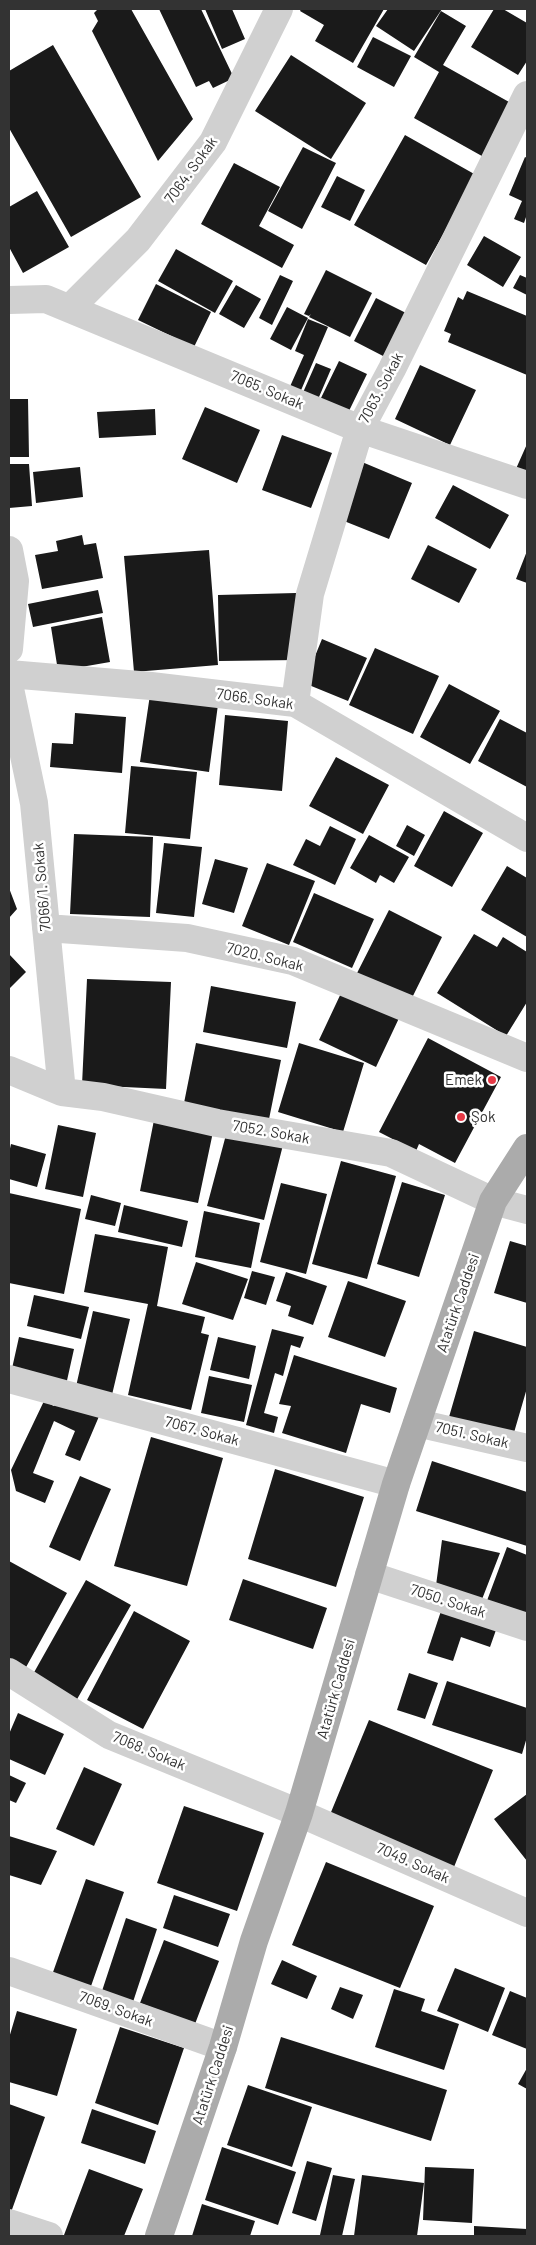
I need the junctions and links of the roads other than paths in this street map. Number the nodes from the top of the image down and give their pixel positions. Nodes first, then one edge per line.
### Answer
1 (279, 9) edge
2 (527, 94) edge
3 (519, 132) edge
4 (9, 300) edge
5 (70, 308) junction
6 (360, 429) junction
7 (527, 485) edge
8 (9, 550) edge
9 (9, 648) edge
10 (9, 674) edge
11 (9, 684) edge
12 (295, 703) junction
13 (527, 838) edge
14 (46, 928) junction
15 (527, 1058) edge
16 (9, 1070) edge
17 (62, 1092) junction
18 (527, 1148) edge
19 (493, 1201) junction
20 (527, 1210) edge
21 (9, 1379) edge
22 (417, 1423) junction
23 (527, 1448) edge
24 (396, 1484) junction
25 (369, 1575) junction
26 (527, 1627) edge
27 (9, 1672) edge
28 (299, 1813) junction
29 (527, 1913) edge
30 (9, 1971) edge
31 (223, 2047) junction
32 (9, 2223) edge
33 (49, 2236) edge
34 (159, 2236) edge

1 - 5 street, 7064. Sokak
2 - 3 street, 7063. Sokak
3 - 6 street, 7063. Sokak
4 - 5 street, 7065. Sokak
5 - 6 street, 7065. Sokak
6 - 7 street, 7065. Sokak
6 - 12 street, 7063. Sokak
8 - 9 street
10 - 12 street, 7066. Sokak
11 - 14 street, 7066/1. Sokak
12 - 13 street, 7066. Sokak
14 - 15 street, 7020. Sokak
14 - 17 street, 7066/1. Sokak
16 - 17 street, 7052. Sokak
17 - 19 street, 7052. Sokak
18 - 19 main road, Atatürk Caddesi
19 - 20 street, 7052. Sokak
19 - 22 main road, Atatürk Caddesi
21 - 24 street, 7067. Sokak
22 - 23 street, 7051. Sokak
22 - 24 main road, Atatürk Caddesi
24 - 25 main road, Atatürk Caddesi
25 - 26 street, 7050. Sokak
25 - 28 main road, Atatürk Caddesi
27 - 28 street, 7068. Sokak
28 - 29 street, 7049. Sokak
28 - 31 main road, Atatürk Caddesi
30 - 31 street, 7069. Sokak
31 - 34 main road, Atatürk Caddesi
32 - 33 street

